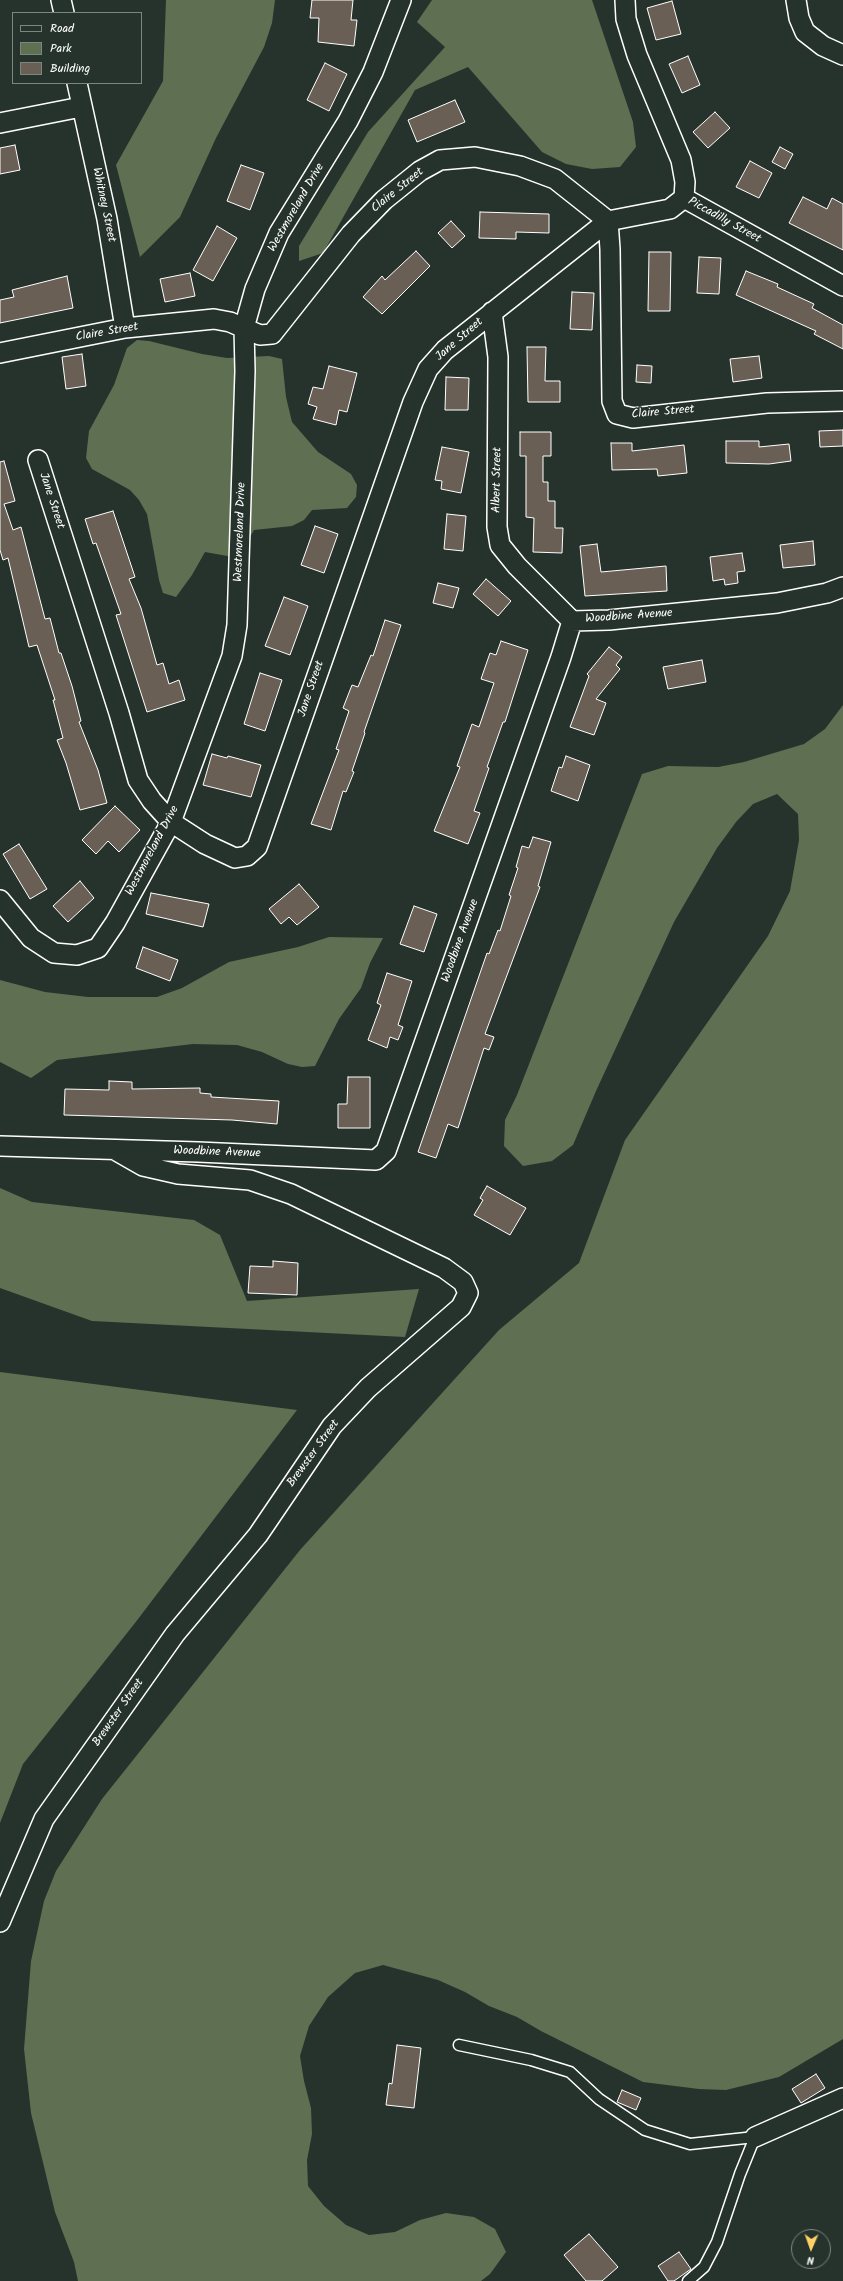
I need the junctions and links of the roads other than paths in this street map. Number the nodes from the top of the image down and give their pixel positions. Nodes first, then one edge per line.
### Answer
1 (61, 0) edge
2 (401, 0) edge
3 (625, 0) edge
4 (796, 0) edge
5 (64, 12) edge
6 (843, 55) edge
7 (77, 84) edge
8 (81, 106) junction
9 (0, 123) edge
10 (684, 198) junction
11 (608, 221) junction
12 (843, 286) edge
13 (492, 312) junction
14 (125, 328) junction
15 (244, 328) junction
16 (0, 352) edge
17 (843, 401) edge
18 (38, 460) dead end
19 (843, 588) edge
20 (572, 621) junction
21 (171, 822) junction
22 (0, 900) edge
23 (0, 1146) edge
24 (115, 1150) junction
25 (0, 1922) edge
26 (459, 2044) dead end
27 (843, 2098) edge
28 (755, 2137) junction
29 (688, 2281) edge

1 - 5 street
2 - 15 street, Westmoreland Drive
3 - 10 street, Piccadilly Street
4 - 6 street
7 - 8 street, Whitney Street
8 - 9 street
8 - 14 street, Whitney Street
10 - 11 street, Jane Street
10 - 12 street, Piccadilly Street
11 - 13 street, Jane Street
11 - 15 street, Claire Street
11 - 17 street, Claire Street
13 - 20 street, Albert Street
13 - 21 street, Jane Street
14 - 15 street, Claire Street
14 - 16 street, Claire Street
15 - 21 street, Westmoreland Drive
18 - 21 street, Jane Street
19 - 20 street, Woodbine Avenue
20 - 24 street, Woodbine Avenue
21 - 22 street, Westmoreland Drive
23 - 24 street, Woodbine Avenue
24 - 25 street, Brewster Street
26 - 28 lane
27 - 28 street
28 - 29 lane

